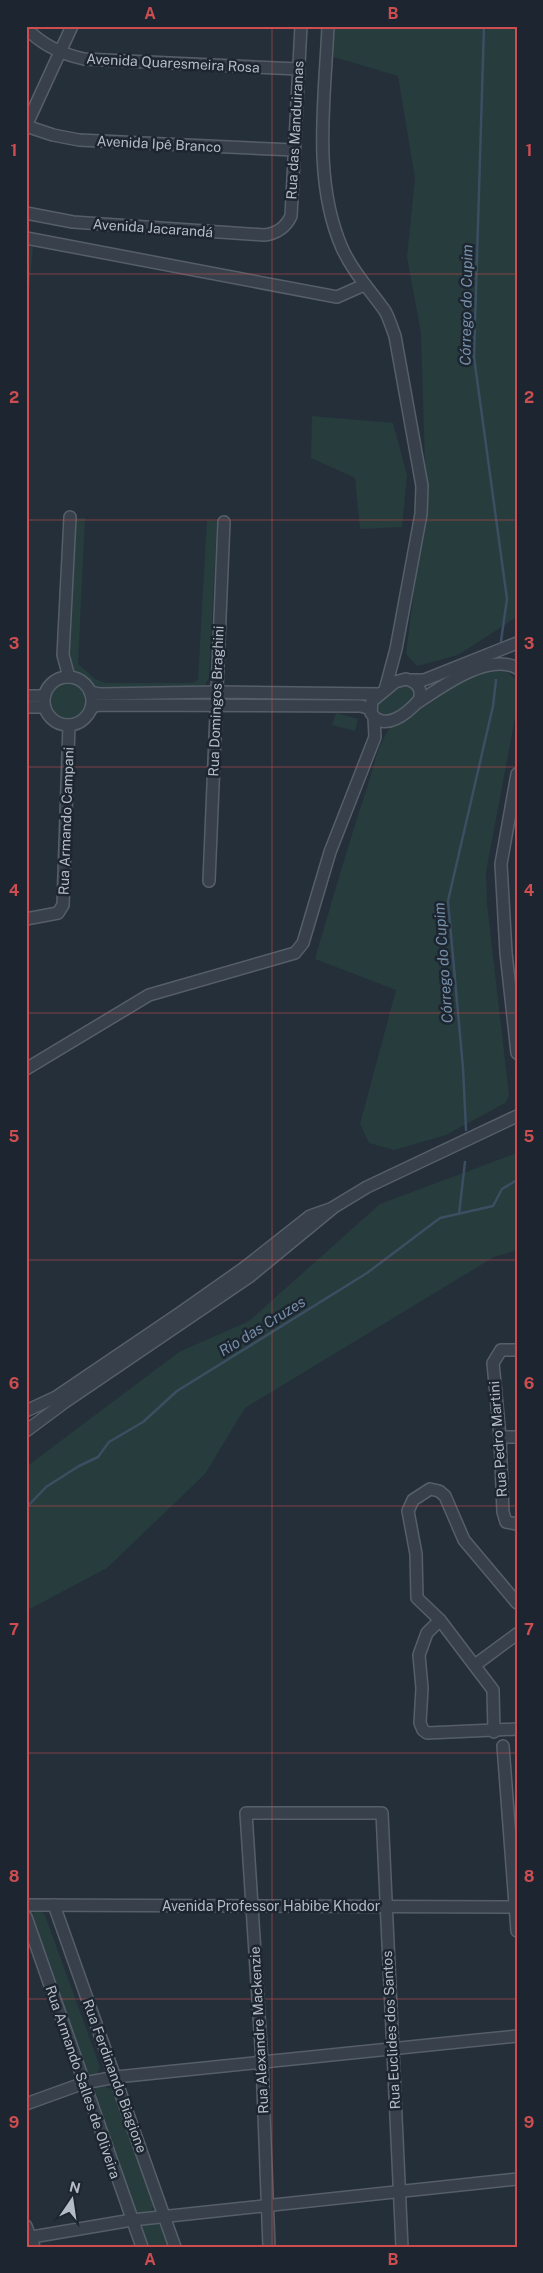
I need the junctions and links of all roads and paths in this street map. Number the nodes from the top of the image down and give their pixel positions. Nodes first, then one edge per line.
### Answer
1 (72, 26) edge
2 (301, 26) edge
3 (328, 26) edge
4 (26, 28) edge
5 (59, 52) junction
6 (298, 69) junction
7 (26, 126) edge
8 (294, 150) junction
9 (26, 213) edge
10 (280, 230) joint
11 (26, 238) edge
12 (364, 285) junction
13 (70, 517) dead end
14 (224, 522) dead end
15 (517, 643) edge
16 (396, 649) junction
17 (517, 668) edge
18 (69, 676) junction
19 (408, 680) junction
20 (90, 692) junction
21 (217, 692) junction
22 (382, 692) junction
23 (26, 696) edge
24 (44, 701) junction
25 (417, 703) junction
26 (216, 705) junction
27 (26, 707) edge
28 (90, 711) junction
29 (372, 713) junction
30 (392, 721) junction
31 (69, 725) junction
32 (375, 737) junction
33 (517, 774) edge
34 (209, 881) dead end
35 (26, 919) edge
36 (517, 1053) edge
37 (28, 1065) edge
38 (517, 1116) edge
39 (334, 1207) junction
40 (517, 1350) edge
41 (26, 1411) edge
42 (26, 1431) edge
43 (500, 1437) junction
44 (517, 1437) edge
45 (511, 1523) edge
46 (517, 1603) edge
47 (440, 1620) junction
48 (517, 1634) edge
49 (475, 1665) junction
50 (517, 1729) edge
51 (494, 1732) junction
52 (503, 1746) dead end
53 (513, 1812) edge
54 (382, 1813) joint
55 (26, 1905) edge
56 (54, 1905) junction
57 (252, 1906) junction
58 (385, 1906) junction
59 (516, 1907) edge
60 (26, 1917) edge
61 (517, 1931) edge
62 (517, 2036) edge
63 (391, 2048) junction
64 (262, 2062) junction
65 (116, 2077) junction
66 (84, 2083) junction
67 (26, 2104) edge
68 (517, 2179) edge
69 (399, 2191) junction
70 (266, 2206) junction
71 (165, 2217) junction
72 (132, 2220) junction
73 (29, 2237) edge
74 (142, 2247) edge
75 (175, 2247) edge
76 (269, 2247) edge
77 (402, 2247) edge

1 - 5 street
2 - 6 street, Rua das Manduiranas
3 - 12 street
4 - 5 street, Avenida Quaresmeira Rosa
5 - 6 street, Avenida Quaresmeira Rosa
5 - 7 street
6 - 8 street, Rua das Manduiranas
7 - 8 street, Avenida Ipê Branco
8 - 10 street, Rua das Manduiranas
9 - 10 street, Avenida Jacarandá
11 - 12 street
12 - 16 street
13 - 18 street
14 - 21 street, Rua Domingos Braghini
15 - 19 street
16 - 19 street
16 - 22 street
17 - 25 street
18 - 20 street
18 - 24 street
19 - 22 street
19 - 25 street
20 - 21 street
20 - 28 street
21 - 22 street
21 - 26 street, Rua Domingos Braghini
22 - 29 street
23 - 24 street
24 - 27 street
24 - 31 street
25 - 30 street
26 - 28 street
26 - 29 street
26 - 34 street, Rua Domingos Braghini
28 - 31 street
29 - 30 street
29 - 32 street
30 - 32 street
31 - 35 street, Rua Armando Campani
32 - 37 street
33 - 36 street
38 - 39 street
39 - 41 street
39 - 42 street
40 - 43 street, Rua Pedro Martini
43 - 44 street
43 - 45 street, Rua Pedro Martini
46 - 47 street
47 - 49 street
47 - 51 street
48 - 49 street
49 - 51 street
50 - 51 street
52 - 53 street
53 - 59 street
54 - 57 street, Rua Alexandre Mackenzie
54 - 58 street, Rua Euclides dos Santos
55 - 56 street, Avenida Professor Habibe Khodor
56 - 57 street, Avenida Professor Habibe Khodor
56 - 65 street, Rua Ferdinando Biagione
57 - 58 street, Avenida Professor Habibe Khodor
57 - 64 street, Rua Alexandre Mackenzie
58 - 59 street, Avenida Professor Habibe Khodor
58 - 63 street, Rua Euclides dos Santos
59 - 61 street
60 - 66 street, Rua Armando Salles de Oliveira
62 - 63 street
63 - 64 street
63 - 69 street, Rua Euclides dos Santos
64 - 65 street
64 - 70 street, Rua Alexandre Mackenzie
65 - 66 street
65 - 71 street, Rua Ferdinando Biagione
66 - 67 street
66 - 72 street, Rua Armando Salles de Oliveira
68 - 69 street
69 - 70 street
69 - 77 street, Rua Euclides dos Santos
70 - 71 street
70 - 76 street, Rua Alexandre Mackenzie
71 - 72 street
71 - 75 street, Rua Ferdinando Biagione
72 - 73 street
72 - 74 street, Rua Armando Salles de Oliveira

